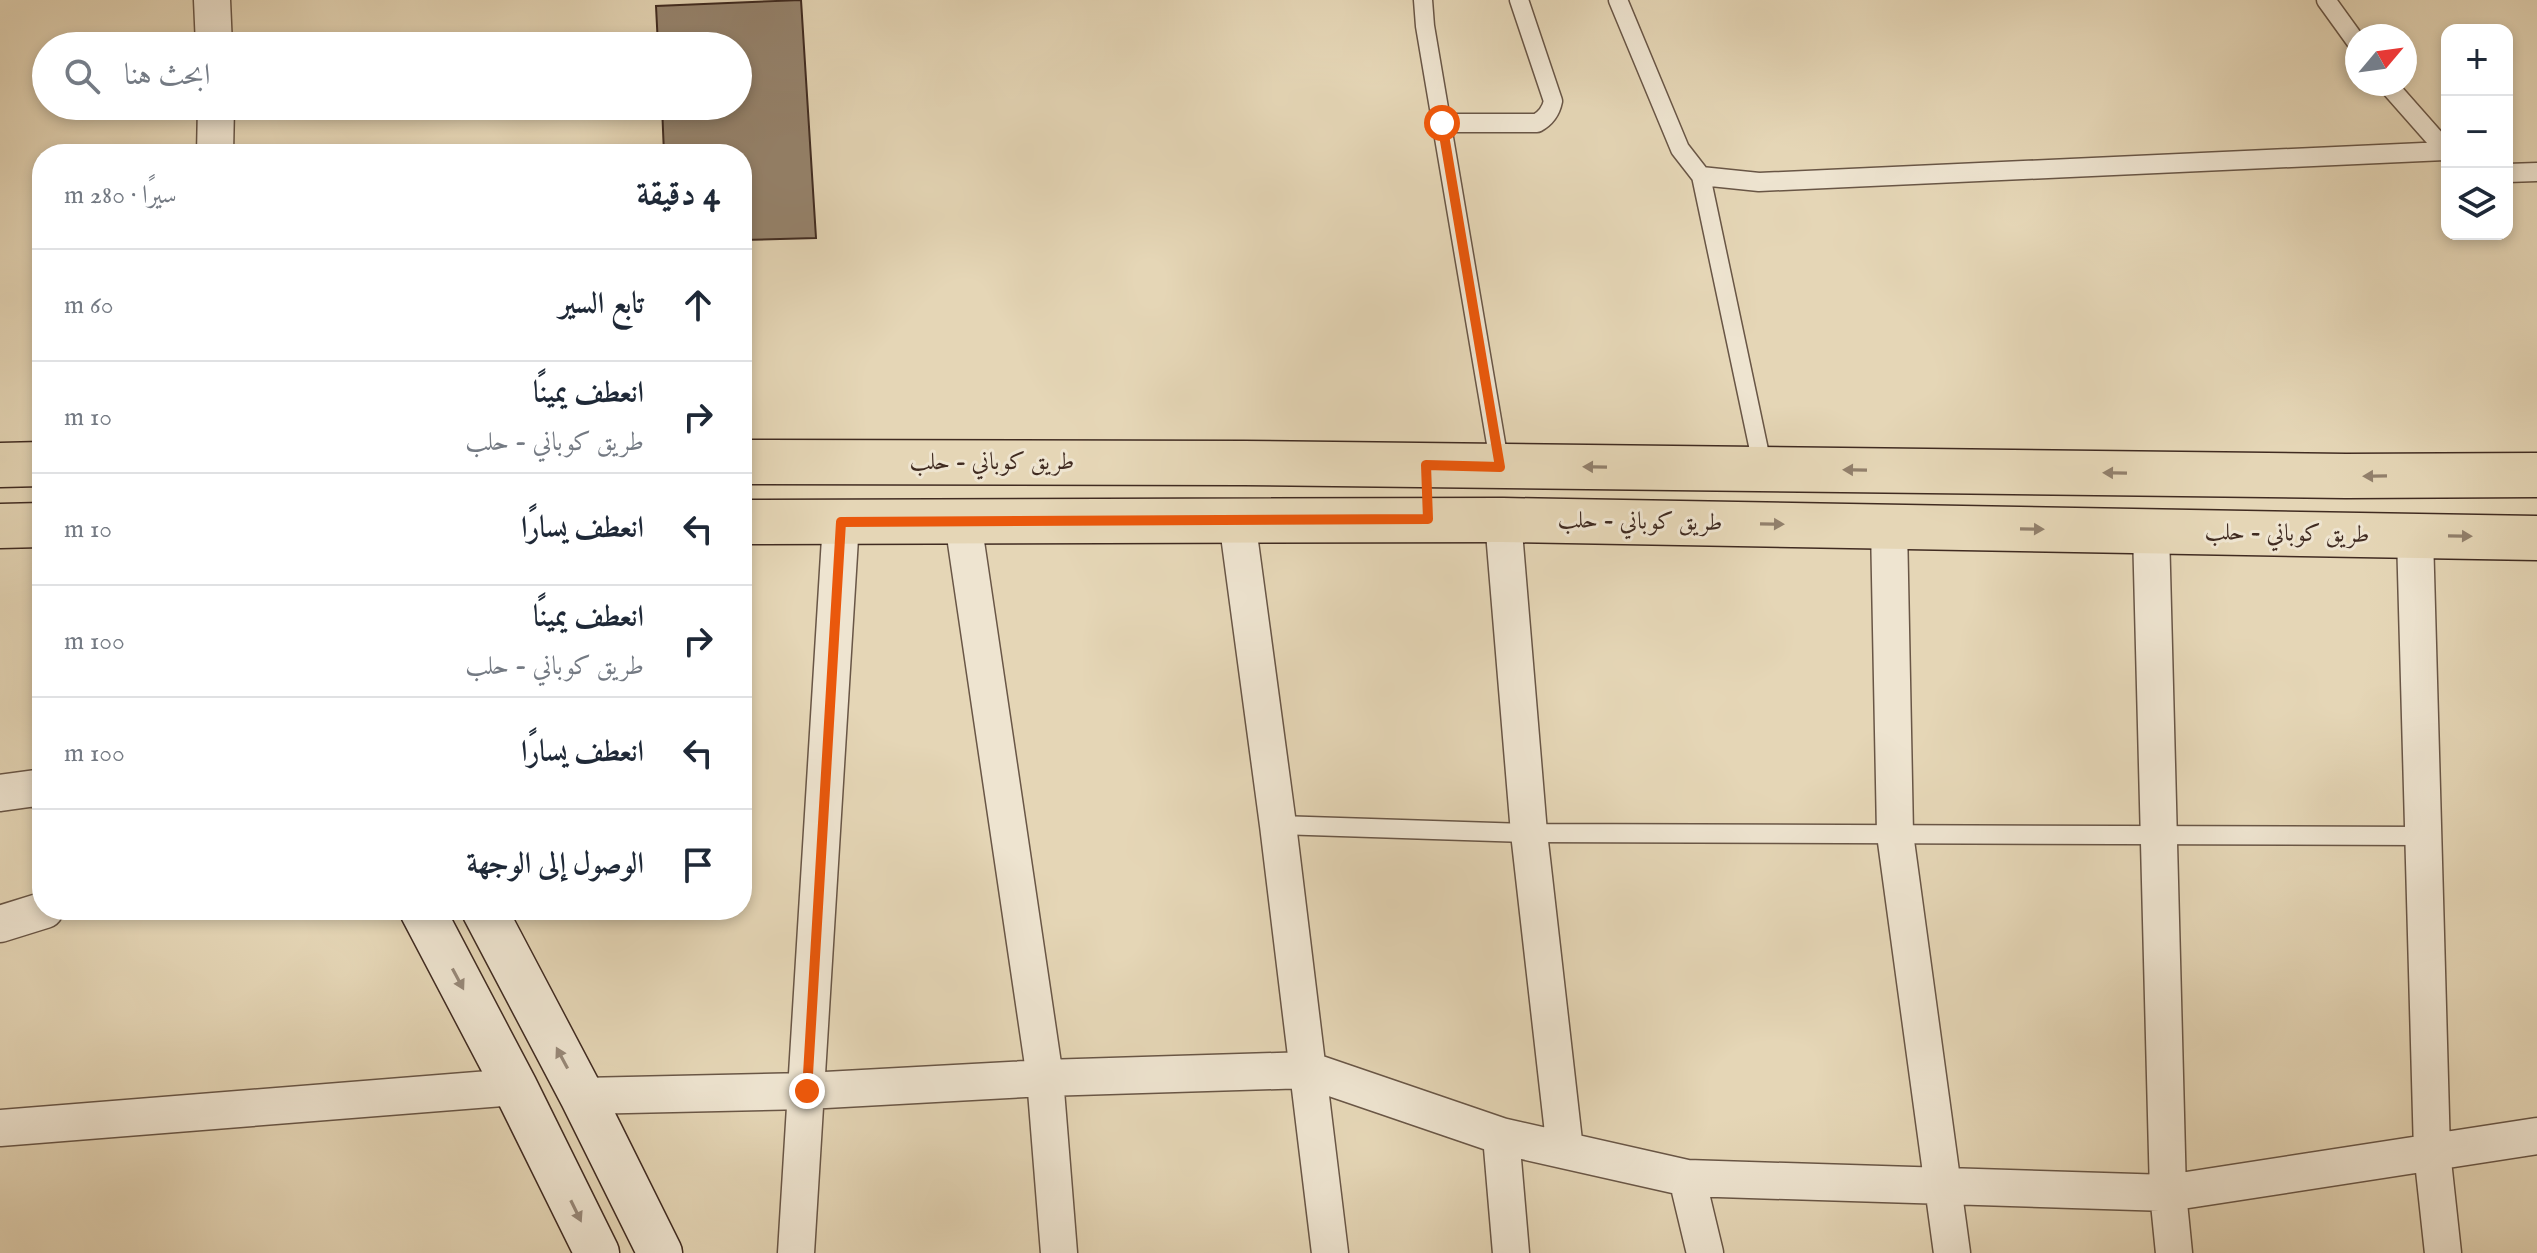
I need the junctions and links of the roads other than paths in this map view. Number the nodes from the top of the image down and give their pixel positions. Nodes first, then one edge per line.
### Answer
1 (212, 0) edge
2 (1423, 0) edge
3 (1519, 0) edge
4 (1618, 0) edge
5 (2326, 0) edge
6 (2345, 26) edge
7 (213, 32) edge
8 (2397, 96) edge
9 (216, 120) edge
10 (1442, 123) junction
11 (215, 144) edge
12 (2441, 146) edge
13 (2441, 152) edge
14 (2537, 172) edge
15 (2513, 173) edge
16 (1701, 176) junction
17 (752, 462) edge
18 (32, 464) edge
19 (0, 465) edge
20 (1426, 465) junction
21 (1500, 467) junction
22 (1763, 469) junction
23 (2537, 475) edge
24 (1428, 519) junction
25 (1237, 520) junction
26 (1503, 520) junction
27 (752, 522) edge
28 (841, 522) junction
29 (963, 522) junction
30 (32, 525) edge
31 (0, 526) edge
32 (1889, 526) junction
33 (2151, 531) junction
34 (2415, 536) junction
35 (2537, 538) edge
36 (32, 789) edge
37 (0, 793) edge
38 (1278, 825) junction
39 (1529, 833) junction
40 (1895, 834) junction
41 (2159, 835) junction
42 (2423, 836) junction
43 (32, 914) edge
44 (427, 920) edge
45 (489, 920) edge
46 (512, 920) edge
47 (0, 924) edge
48 (507, 953) junction
49 (1308, 1070) junction
50 (1045, 1078) junction
51 (515, 1087) junction
52 (807, 1091) junction
53 (582, 1096) junction
54 (0, 1128) edge
55 (1501, 1136) junction
56 (2537, 1136) edge
57 (1565, 1150) junction
58 (2432, 1152) junction
59 (1687, 1178) junction
60 (1944, 1186) junction
61 (2168, 1193) junction
62 (597, 1253) edge
63 (660, 1253) edge
64 (796, 1253) edge
65 (1059, 1253) edge
66 (1330, 1253) edge
67 (1511, 1253) edge
68 (1705, 1253) edge
69 (1952, 1253) edge
70 (2174, 1253) edge
71 (2443, 1253) edge

1 - 7 street
2 - 10 lane
3 - 10 lane
4 - 16 lane
5 - 6 lane
8 - 12 lane
9 - 11 street
10 - 21 lane
13 - 16 lane
14 - 15 lane
16 - 22 lane
17 - 20 main road, طريق كوباني - حلب
18 - 19 main road
20 - 21 main road, طريق كوباني - حلب
20 - 24 main road
22 -> 21 main road, طريق كوباني - حلب
23 -> 22 main road, طريق كوباني - حلب
24 - 25 main road, طريق كوباني - حلب
24 - 26 main road, طريق كوباني - حلب
25 - 29 main road, طريق كوباني - حلب
25 - 38 street
26 -> 32 main road, طريق كوباني - حلب
26 - 39 street
27 - 28 main road, طريق كوباني - حلب
28 - 29 main road, طريق كوباني - حلب
28 - 52 street
29 - 50 street
30 - 31 main road
32 -> 33 main road, طريق كوباني - حلب
32 - 40 street
33 - 34 main road, طريق كوباني - حلب
33 - 41 street
34 -> 35 main road, طريق كوباني - حلب
34 - 42 street
36 - 37 street
38 - 39 lane
38 - 49 street
39 - 40 lane
39 - 57 street
40 - 41 lane
40 - 60 street
41 - 42 lane
41 - 61 street
42 - 58 street
43 - 47 street
44 -> 51 street
45 - 48 street
46 - 48 street
53 -> 48 street
49 - 50 street
49 - 55 street
49 - 66 street
50 - 52 street
50 - 65 street
51 - 54 street
51 -> 62 street
52 - 53 street
52 - 64 street
53 - 63 street
55 - 57 street
55 - 67 street
56 - 58 street
57 - 59 street
58 - 61 street
58 - 71 street
59 - 60 street
59 - 68 street
60 - 61 street
60 - 69 street
61 - 70 street

